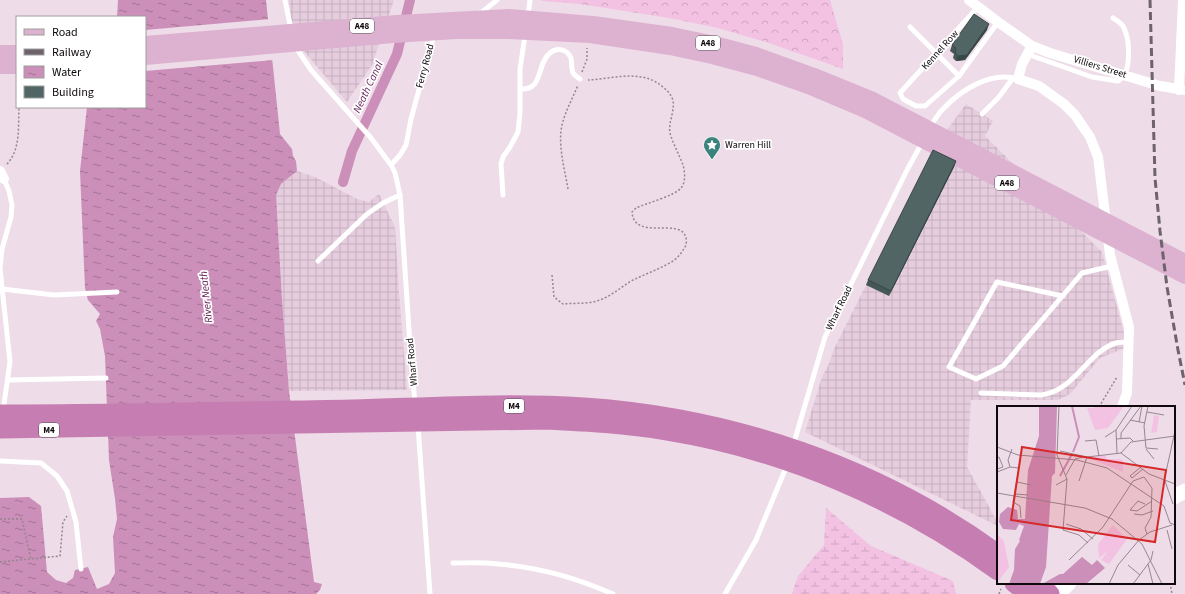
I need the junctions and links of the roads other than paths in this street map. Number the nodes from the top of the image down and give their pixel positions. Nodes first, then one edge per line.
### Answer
1 (284, 0) edge
2 (497, 0) edge
3 (530, 0) edge
4 (969, 0) edge
5 (1183, 0) edge
6 (978, 7) junction
7 (1113, 18) dead end
8 (527, 21) dead end
9 (998, 22) junction
10 (910, 27) dead end
11 (526, 28) dead end
12 (582, 34) junction
13 (146, 44) edge
14 (1030, 50) junction
15 (0, 53) edge
16 (16, 53) edge
17 (937, 53) junction
18 (146, 57) edge
19 (0, 66) edge
20 (16, 66) edge
21 (960, 76) junction
22 (1015, 78) junction
23 (580, 79) road end
24 (520, 89) junction
25 (830, 89) junction
26 (1182, 90) edge
27 (982, 114) dead end
28 (391, 165) junction
29 (2, 174) edge
30 (400, 195) junction
31 (503, 195) dead end
32 (318, 261) dead end
33 (1185, 262) edge
34 (1112, 266) junction
35 (1185, 276) edge
36 (2, 289) junction
37 (117, 292) dead end
38 (1063, 296) junction
39 (1128, 342) junction
40 (106, 378) dead end
41 (8, 380) junction
42 (981, 393) dead end
43 (1122, 406) edge
44 (416, 412) dead end
45 (417, 420) dead end
46 (0, 424) edge
47 (0, 461) edge
48 (1185, 491) edge
49 (1175, 496) edge
50 (997, 553) edge
51 (453, 563) dead end
52 (81, 568) dead end
53 (997, 570) edge
54 (1015, 584) edge
55 (1038, 584) edge
56 (1068, 584) edge
57 (430, 594) edge
58 (613, 594) edge
59 (724, 594) edge
60 (1028, 594) edge
61 (1050, 594) edge
62 (1058, 594) edge

1 - 28 lane, Wharf Road
2 - 28 lane, Ferry Road
3 - 8 lane
4 - 6 street, Villiers Street
5 - 26 street
6 - 9 street, Villiers Street
6 - 17 lane, Kennel Row
7 - 14 lane
9 - 14 street, Villiers Street
9 - 21 lane
10 - 17 lane
11 - 24 lane
12 - 13 main road, A48
12 - 18 main road, A48
12 - 25 main road, A48
14 - 22 street
14 - 26 street, Villiers Street
15 - 16 main road
17 - 21 lane
17 - 21 lane, Kennel Row
19 - 20 main road
22 - 27 lane
22 - 34 street
22 - 59 lane, Wharf Road
23 - 24 lane
24 - 31 lane
25 - 33 main road, A48
25 - 35 main road, A48
28 - 30 lane, Wharf Road
29 - 36 lane
30 - 32 lane
30 - 44 lane, Wharf Road
34 - 38 lane
34 - 39 street
36 - 37 lane
36 - 41 lane
38 - 38 lane
39 - 42 lane
39 - 43 street
40 - 41 lane
41 - 46 lane
45 - 57 lane
46 - 50 highway, M4
46 - 53 highway, M4
47 - 52 lane
48 - 49 street
51 - 58 lane
54 - 60 highway
55 - 61 highway
56 - 62 street

